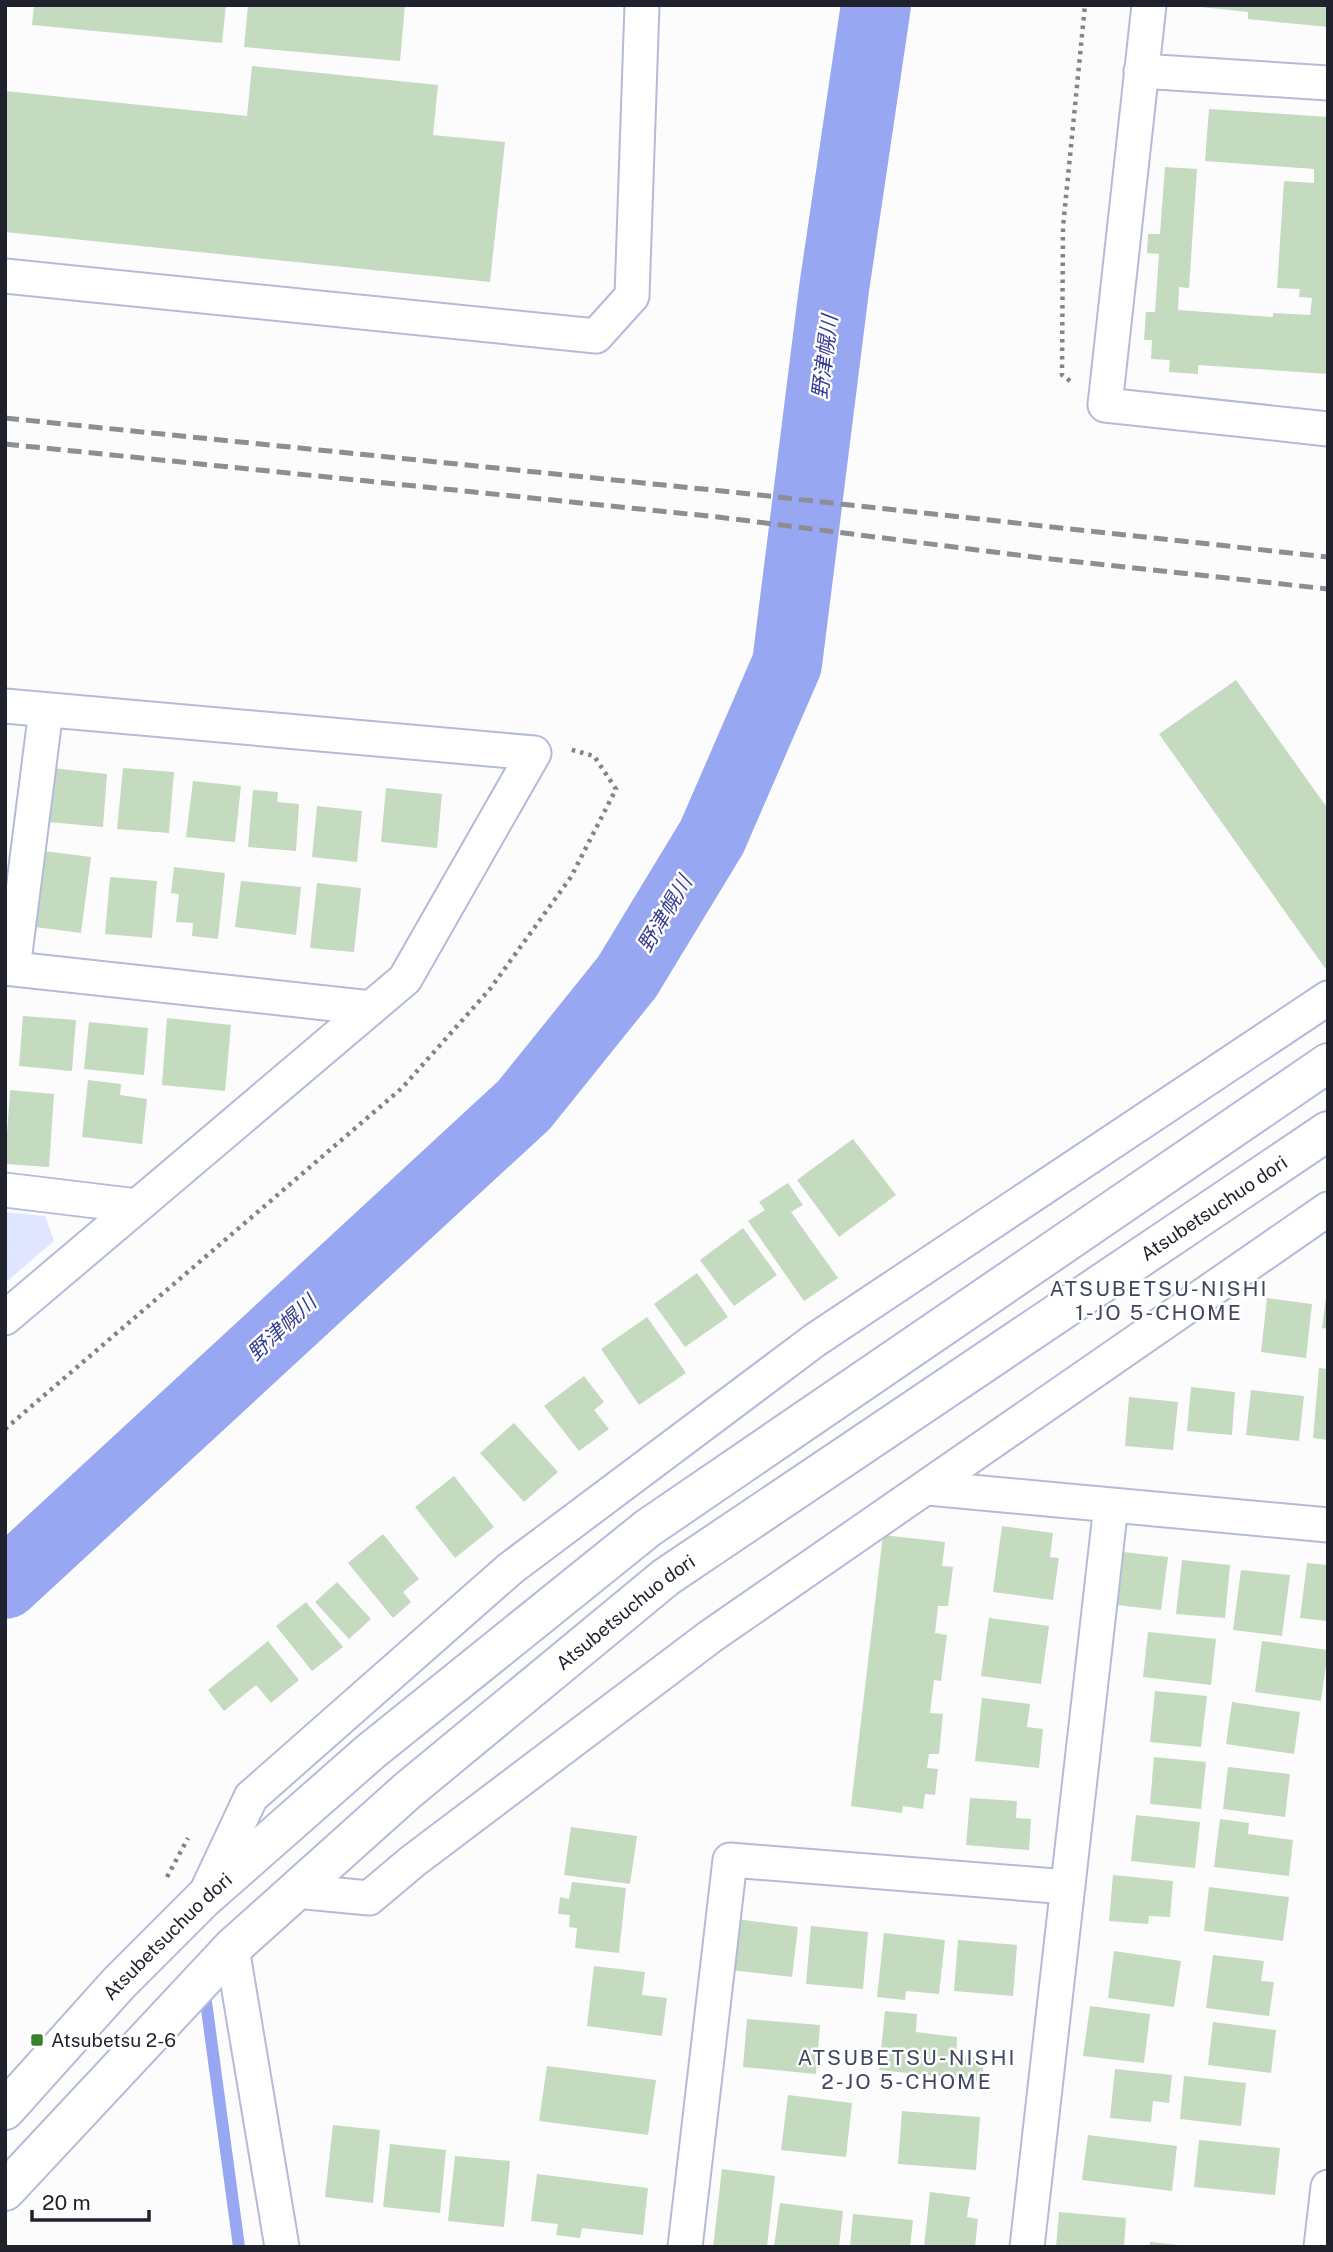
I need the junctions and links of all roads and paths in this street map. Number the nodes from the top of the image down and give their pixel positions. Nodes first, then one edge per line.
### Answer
1 (642, 5) edge
2 (1085, 5) edge
3 (1149, 5) edge
4 (1141, 71) junction
5 (1328, 83) edge
6 (5, 276) edge
7 (1105, 405) junction
8 (1328, 429) edge
9 (5, 705) edge
10 (46, 710) junction
11 (534, 753) junction
12 (9, 968) edge
13 (1328, 998) edge
14 (371, 1008) junction
15 (1328, 1063) edge
16 (1328, 1131) edge
17 (5, 1190) edge
18 (137, 1206) junction
19 (1328, 1209) edge
20 (5, 1318) edge
21 (5, 1429) edge
22 (928, 1488) junction
23 (1111, 1504) junction
24 (1328, 1525) edge
25 (1068, 1887) junction
26 (296, 1891) junction
27 (203, 1899) junction
28 (232, 1948) junction
29 (5, 2110) edge
30 (1328, 2187) edge
31 (5, 2191) edge
32 (282, 2247) edge
33 (685, 2247) edge
34 (1027, 2247) edge
35 (1321, 2247) edge

1 - 6 street
2 - 7 path
3 - 4 street
4 - 5 street
4 - 7 street
7 - 8 street
9 - 10 street
10 - 11 street
10 - 12 street
11 - 14 street
11 - 21 path
12 - 14 street
13 - 27 street
14 - 18 street
15 - 27 street, Atsubetsuchuo dori
16 - 26 street, Atsubetsuchuo dori
17 - 18 street
18 - 20 street
19 - 22 street
22 - 23 street
22 - 26 street
23 - 24 street
23 - 25 street
25 - 33 street
25 - 34 street
26 - 28 street, Atsubetsuchuo dori
27 - 29 street, Atsubetsuchuo dori
28 - 31 street, Atsubetsuchuo dori
28 - 32 street
30 - 35 street

